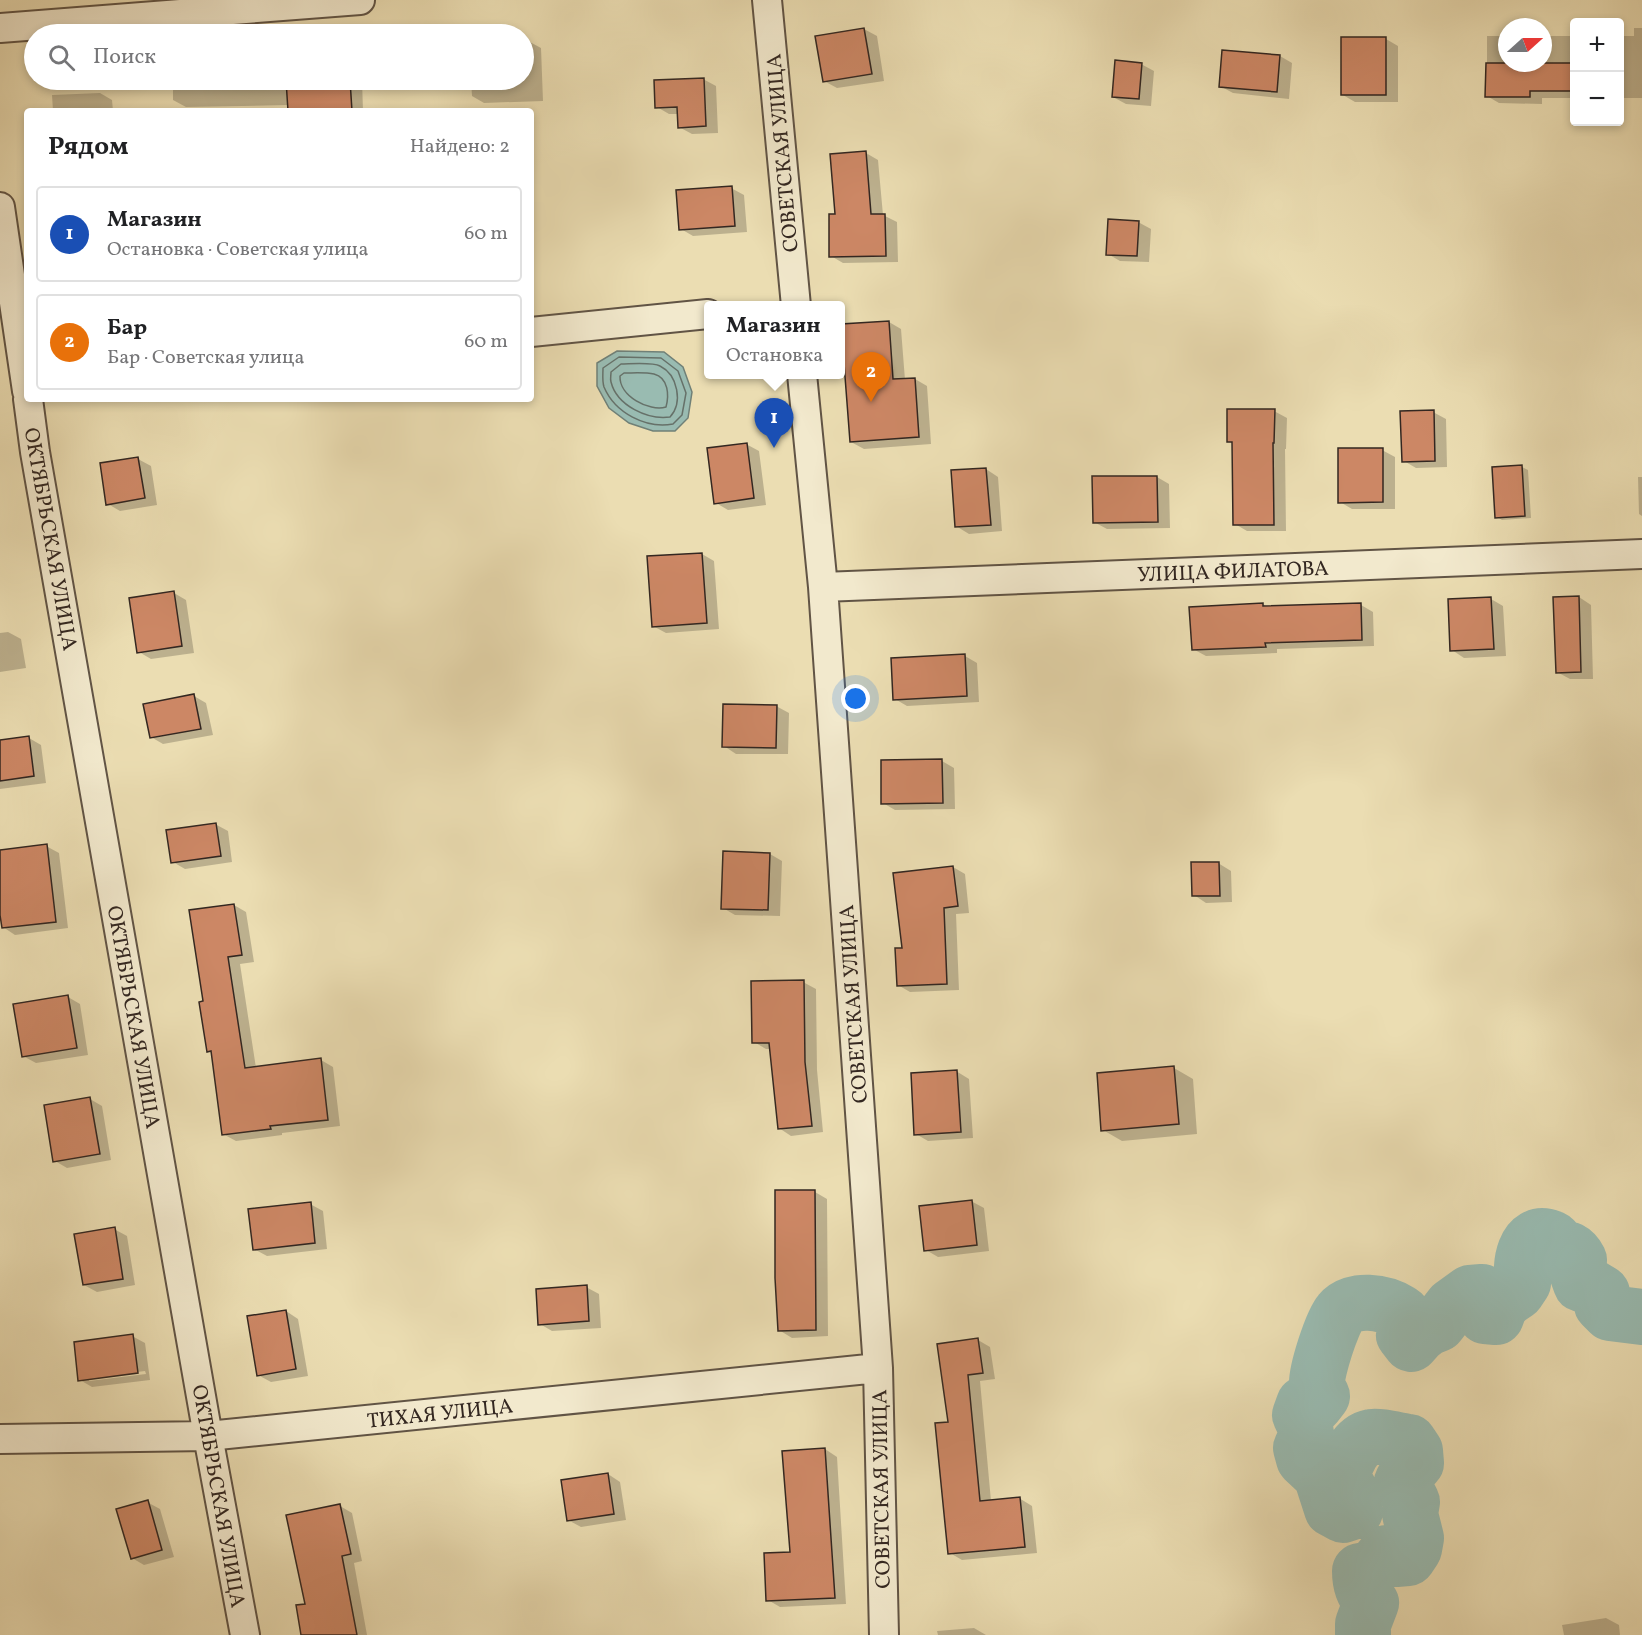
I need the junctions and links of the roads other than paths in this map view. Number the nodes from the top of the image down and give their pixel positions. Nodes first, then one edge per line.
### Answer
1 (360, 0) edge
2 (767, 0) edge
3 (51, 24) edge
4 (24, 26) edge
5 (0, 28) edge
6 (0, 207) edge
7 (796, 301) edge
8 (704, 314) edge
9 (534, 332) edge
10 (24, 369) edge
11 (802, 379) edge
12 (29, 402) edge
13 (1642, 554) edge
14 (824, 587) junction
15 (878, 1368) junction
16 (208, 1436) junction
17 (0, 1439) edge
18 (245, 1635) edge
19 (884, 1635) edge

1 - 3 street
2 - 7 street, СОВЕТСКАЯ УЛИЦА
4 - 5 street
6 - 10 street, ОКТЯБРЬСКАЯ УЛИЦА
8 - 9 street
11 - 14 street, СОВЕТСКАЯ УЛИЦА
12 - 16 street, ОКТЯБРЬСКАЯ УЛИЦА
13 - 14 street, УЛИЦА ФИЛАТОВА
14 - 15 street, СОВЕТСКАЯ УЛИЦА
15 - 16 street, ТИХАЯ УЛИЦА
15 - 19 street, СОВЕТСКАЯ УЛИЦА
16 - 17 street, ТИХАЯ УЛИЦА
16 - 18 street, ОКТЯБРЬСКАЯ УЛИЦА

